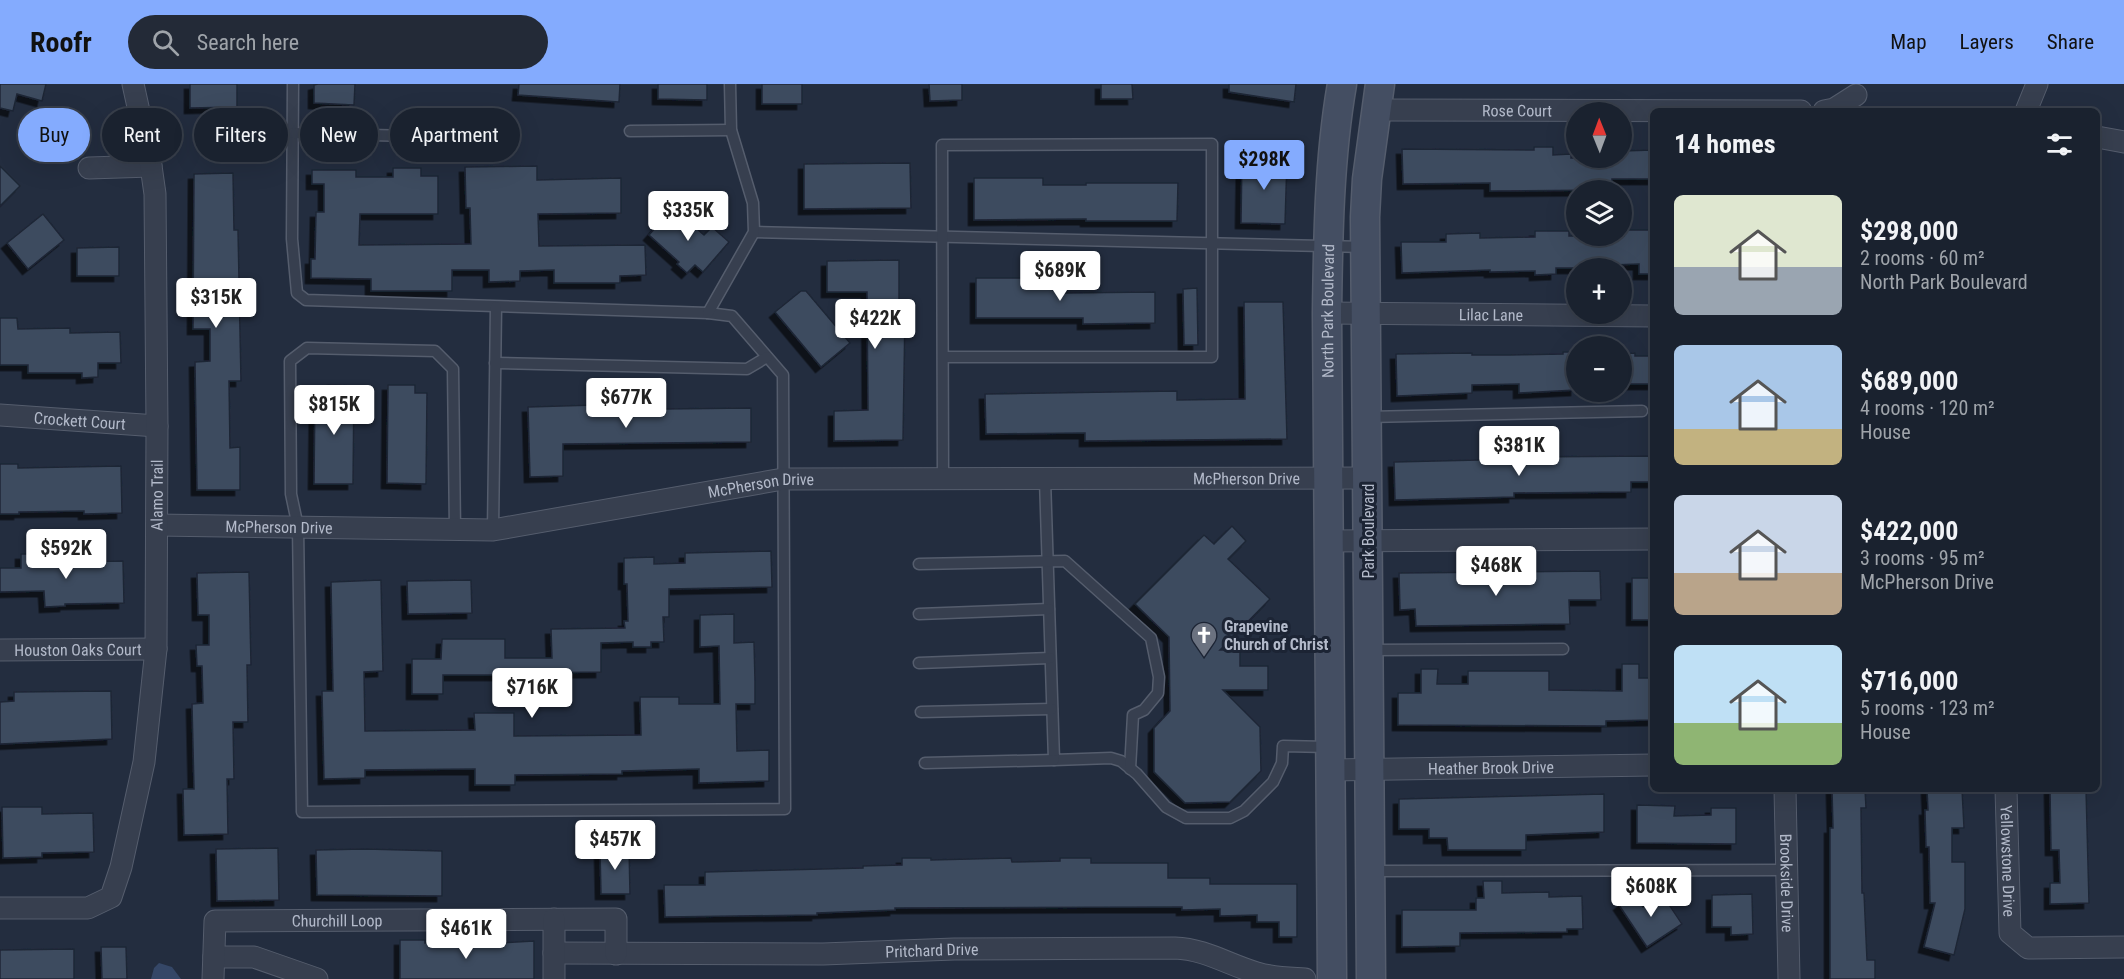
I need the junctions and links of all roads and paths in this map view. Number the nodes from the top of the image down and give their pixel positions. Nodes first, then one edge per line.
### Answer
1 (133, 84) edge
2 (293, 84) edge
3 (730, 84) edge
4 (1342, 84) edge
5 (2034, 85) edge
6 (1856, 95) dead end
7 (1378, 97) edge
8 (1701, 108) edge
9 (1836, 108) edge
10 (2027, 108) edge
11 (731, 130) junction
12 (630, 131) dead end
13 (293, 133) junction
14 (390, 135) edge
15 (2100, 138) edge
16 (2124, 142) edge
17 (151, 166) junction
18 (89, 168) dead end
19 (754, 232) junction
20 (942, 237) junction
21 (1212, 243) junction
22 (1328, 246) junction
23 (1365, 247) junction
24 (496, 307) junction
25 (708, 313) junction
26 (1327, 313) junction
27 (1366, 314) junction
28 (1650, 316) edge
29 (767, 357) junction
30 (943, 357) junction
31 (495, 363) junction
32 (1642, 411) dead end
33 (0, 415) edge
34 (1367, 417) junction
35 (157, 426) junction
36 (1328, 478) junction
37 (1367, 478) junction
38 (783, 479) junction
39 (943, 479) junction
40 (1045, 479) junction
41 (157, 525) junction
42 (298, 527) junction
43 (454, 531) junction
44 (493, 531) junction
45 (1650, 539) edge
46 (1329, 541) junction
47 (1368, 541) junction
48 (1047, 561) junction
49 (919, 564) dead end
50 (1049, 609) junction
51 (919, 614) dead end
52 (156, 649) junction
53 (1563, 649) dead end
54 (0, 650) edge
55 (1369, 650) junction
56 (1050, 658) junction
57 (919, 663) dead end
58 (1052, 709) junction
59 (921, 712) dead end
60 (1331, 759) junction
61 (1054, 760) junction
62 (925, 763) dead end
63 (1650, 765) edge
64 (1130, 769) junction
65 (1369, 770) junction
66 (1785, 792) edge
67 (2006, 792) edge
68 (1786, 870) junction
69 (1370, 871) junction
70 (0, 908) edge
71 (554, 919) junction
72 (2124, 947) edge
73 (554, 953) junction
74 (616, 954) junction
75 (214, 957) junction
76 (213, 979) edge
77 (317, 979) edge
78 (554, 979) edge
79 (1305, 979) edge
80 (1332, 979) edge
81 (1371, 979) edge
82 (1789, 979) edge

1 - 17 street, Alamo Trail
2 - 13 lane
3 - 11 lane
4 - 22 main road, North Park Boulevard
5 - 10 street
6 - 9 street
7 - 8 street, Rose Court
7 - 23 main road, Park Boulevard
11 - 12 lane
11 - 19 lane
13 - 14 lane
13 - 24 lane
15 - 16 street
17 - 18 street
17 - 35 street, Alamo Trail
19 - 20 lane
19 - 25 lane
20 - 21 lane
20 - 21 lane
20 - 30 lane
21 - 22 lane
21 - 30 lane
22 - 23 lane
22 - 26 main road, North Park Boulevard
23 - 27 main road, Park Boulevard
24 - 25 lane
24 - 31 lane
25 - 29 lane
26 - 27 street, Lilac Lane
26 - 36 main road, North Park Boulevard
27 - 28 street, Lilac Lane
27 - 34 main road, Park Boulevard
29 - 31 lane
29 - 38 lane
30 - 39 lane
31 - 44 lane
32 - 34 lane
33 - 35 street, Crockett Court
34 - 37 main road, Park Boulevard
35 - 41 street, Alamo Trail
36 - 37 street, McPherson Drive
36 - 40 street, McPherson Drive
36 - 46 main road, North Park Boulevard
37 - 47 main road, Park Boulevard
38 - 39 street, McPherson Drive
38 - 42 lane
38 - 44 street, McPherson Drive
39 - 40 street, McPherson Drive
40 - 48 lane
41 - 42 street, McPherson Drive
41 - 52 street, Alamo Trail
42 - 43 street, McPherson Drive
42 - 43 lane
43 - 44 street, McPherson Drive
45 - 47 street
46 - 47 street
46 - 60 main road
47 - 55 main road, Park Boulevard
48 - 49 lane
48 - 50 lane
48 - 64 lane
50 - 51 lane
50 - 56 lane
52 - 54 street, Houston Oaks Court
52 - 70 street, Alamo Trail
53 - 55 lane
55 - 65 main road, Park Boulevard
56 - 57 lane
56 - 58 lane
58 - 59 lane
58 - 61 lane
60 - 64 lane
60 - 65 street, Heather Brook Drive
60 - 80 main road
61 - 62 lane
61 - 64 lane
63 - 65 street, Heather Brook Drive
65 - 69 main road, Park Boulevard
66 - 68 street, Brookside Drive
67 - 72 street, Yellowstone Drive
68 - 69 lane
68 - 82 street, Brookside Drive
69 - 81 main road, Park Boulevard
71 - 73 street
71 - 74 street, Churchill Loop
71 - 75 street, Churchill Loop
73 - 74 street, Pritchard Drive
73 - 78 street
74 - 79 street, Pritchard Drive
75 - 76 street, Churchill Loop
75 - 77 street

